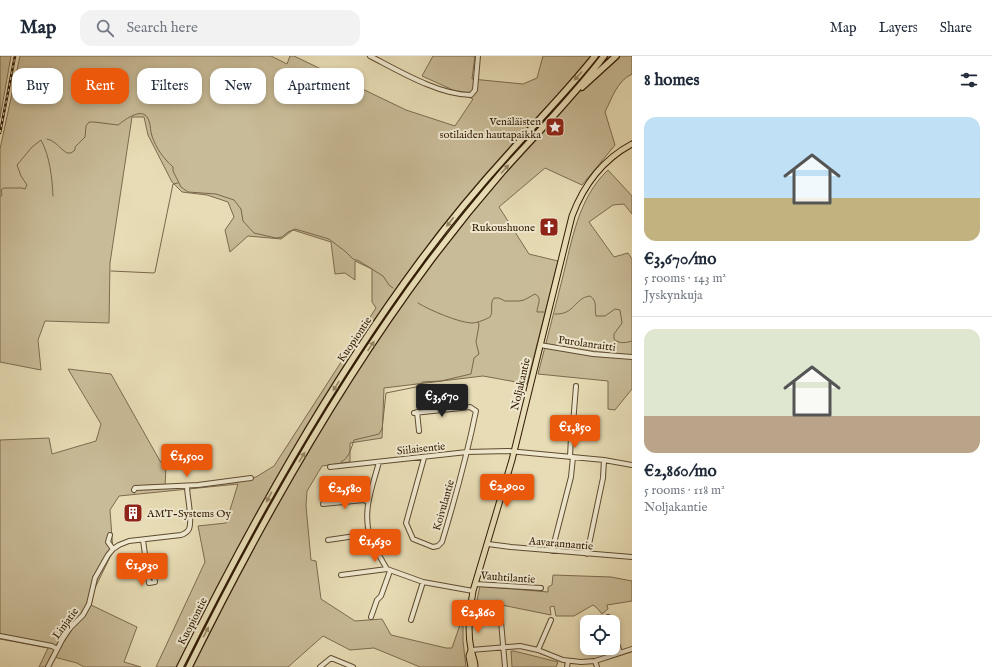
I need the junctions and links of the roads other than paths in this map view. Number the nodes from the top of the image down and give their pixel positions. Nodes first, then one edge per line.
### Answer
1 (370, 56) edge
2 (478, 56) edge
3 (595, 56) edge
4 (604, 56) edge
5 (616, 56) edge
6 (576, 89) junction
7 (632, 144) edge
8 (540, 345) junction
9 (632, 357) edge
10 (576, 386) dead end
11 (573, 424) junction
12 (419, 431) dead end
13 (571, 437) junction
14 (467, 452) junction
15 (514, 452) junction
16 (571, 457) junction
17 (424, 458) junction
18 (604, 460) junction
19 (380, 462) junction
20 (632, 465) edge
21 (330, 467) dead end
22 (251, 478) dead end
23 (187, 486) junction
24 (134, 490) dead end
25 (368, 502) junction
26 (323, 504) dead end
27 (369, 534) junction
28 (110, 536) dead end
29 (143, 540) junction
30 (328, 540) dead end
31 (488, 544) junction
32 (113, 549) junction
33 (552, 551) junction
34 (587, 554) junction
35 (632, 557) edge
36 (146, 570) dead end
37 (388, 570) junction
38 (341, 574) dead end
39 (423, 582) junction
40 (475, 584) junction
41 (541, 588) dead end
42 (473, 591) junction
43 (500, 610) dead end
44 (371, 617) dead end
45 (411, 620) dead end
46 (552, 620) dead end
47 (0, 636) edge
48 (503, 647) junction
49 (57, 649) junction
50 (632, 649) edge
51 (471, 650) junction
52 (538, 650) junction
53 (620, 652) edge
54 (611, 655) edge
55 (595, 660) junction
56 (568, 661) junction
57 (48, 667) edge
58 (180, 667) edge
59 (189, 667) edge
60 (320, 667) edge
61 (353, 667) edge
62 (471, 667) edge
63 (475, 667) edge
64 (505, 667) edge
65 (567, 667) edge
66 (597, 667) edge

1 - 2 street
3 -> 58 highway, Kuopiontie
4 - 6 highway, Kuopiontie
5 - 6 highway
59 -> 6 highway, Kuopiontie
7 - 8 main road, Noljakantie
8 - 9 street, Purolanraitti
8 - 15 main road, Noljakantie
10 - 11 street
11 - 13 street
11 - 13 street
12 - 14 street
13 - 16 street
14 - 15 street, Siilaisentie
14 - 17 street, Siilaisentie
14 - 17 street, Koivulantie
15 - 16 street, Siilaisentie
15 - 31 main road, Noljakantie
16 - 18 street, Siilaisentie
16 - 33 street
17 - 19 street, Siilaisentie
18 - 20 street, Siilaisentie
18 - 34 street
19 - 21 street, Siilaisentie
19 - 25 street
22 - 23 street
23 - 24 street
23 - 29 street
25 - 26 street
25 - 27 street
27 - 30 street
27 - 37 street
28 - 32 street
29 - 32 street
29 - 36 street
31 - 33 street, Aavarannantie
31 - 40 main road, Noljakantie
32 - 49 street, Linjatie
33 - 34 street, Aavarannantie
34 - 35 street, Aavarannantie
37 - 38 street
37 - 39 street
37 - 44 street
39 - 42 street
39 - 45 street
40 - 41 street, Vauhtilantie
40 - 42 main road, Noljakantie
42 - 51 main road, Noljakantie
43 - 48 street
46 - 52 street
47 - 49 street
48 - 51 street
48 - 52 street
48 - 64 street
49 - 57 street, Linjatie
50 - 53 street
51 - 62 main road, Noljakantie
51 - 63 main road, Noljakantie
52 - 56 street
54 - 55 street
55 - 56 street
55 - 66 street
56 - 65 street
60 - 61 street

